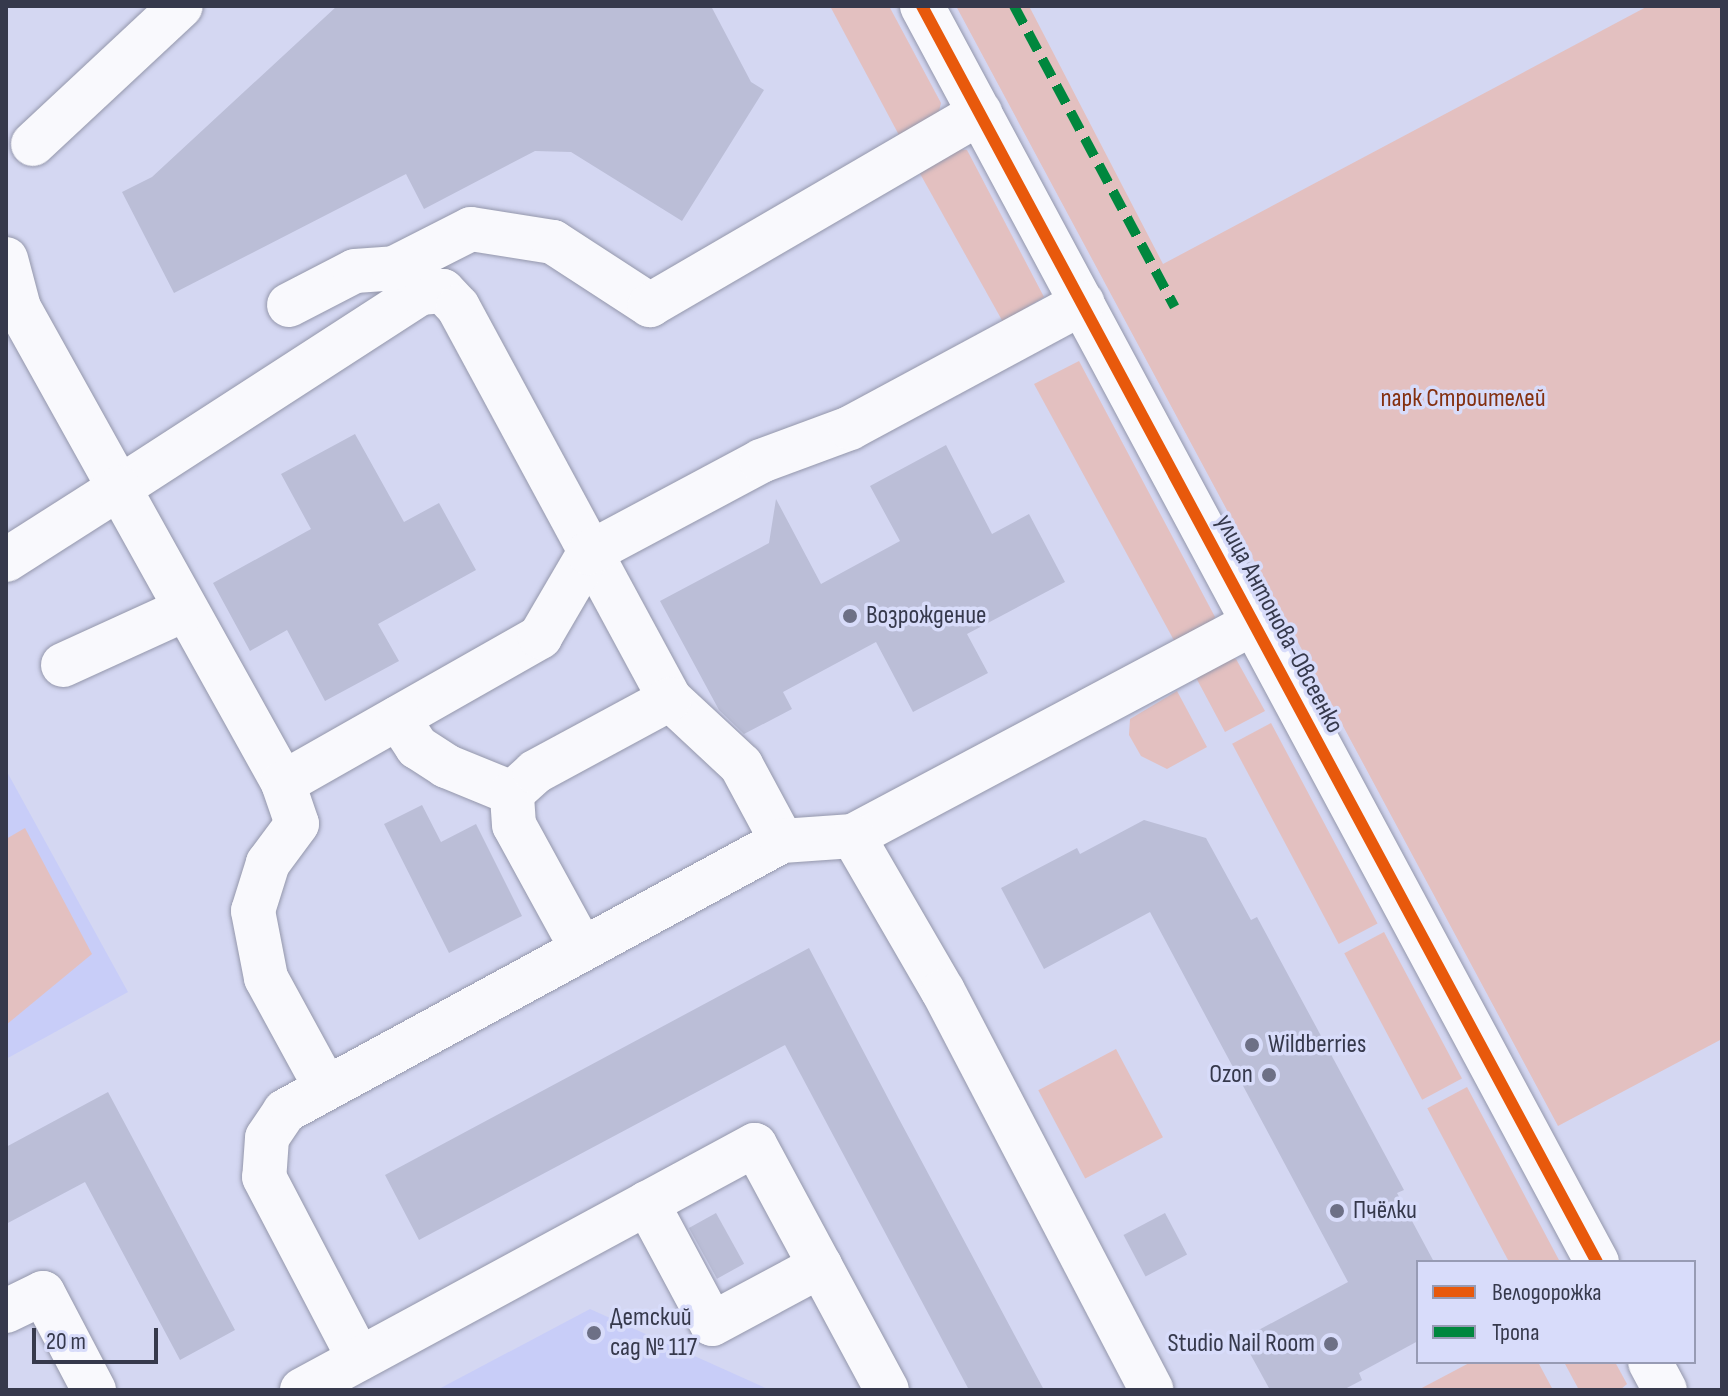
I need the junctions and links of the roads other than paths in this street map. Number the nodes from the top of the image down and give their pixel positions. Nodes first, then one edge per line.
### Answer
1 (181, 6) edge
2 (922, 6) edge
3 (980, 113) junction
4 (33, 144) dead end
5 (6, 259) edge
6 (1082, 303) junction
7 (289, 305) dead end
8 (119, 488) junction
9 (589, 553) junction
10 (6, 560) edge
11 (186, 609) junction
12 (1253, 623) junction
13 (63, 665) dead end
14 (670, 699) junction
15 (398, 718) junction
16 (283, 783) junction
17 (512, 793) junction
18 (853, 836) junction
19 (782, 841) junction
20 (582, 949) junction
21 (326, 1088) junction
22 (647, 1203) junction
23 (1596, 1260) edge
24 (820, 1266) junction
25 (6, 1311) edge
26 (359, 1359) junction
27 (1651, 1364) edge
28 (94, 1390) edge
29 (302, 1390) edge
30 (887, 1390) edge
31 (1152, 1390) edge
32 (1665, 1390) edge

1 - 4 street
2 - 3 street, улица Антонова-Овсеенко
3 - 6 street, улица Антонова-Овсеенко
3 - 7 street
5 - 8 street
6 - 9 street
6 - 12 street, улица Антонова-Овсеенко
8 - 9 street
8 - 10 street
8 - 11 street
9 - 14 street
9 - 15 street
11 - 13 street
11 - 16 street
12 - 18 street
12 - 23 street, улица Антонова-Овсеенко
14 - 17 street
14 - 19 street
15 - 16 street
15 - 17 street
16 - 21 street
17 - 20 street
18 - 19 street
18 - 31 street
19 - 20 street
20 - 21 street
21 - 26 street
22 - 24 street
22 - 24 street
22 - 26 street
24 - 30 street
25 - 28 street
26 - 29 street
27 - 32 street

